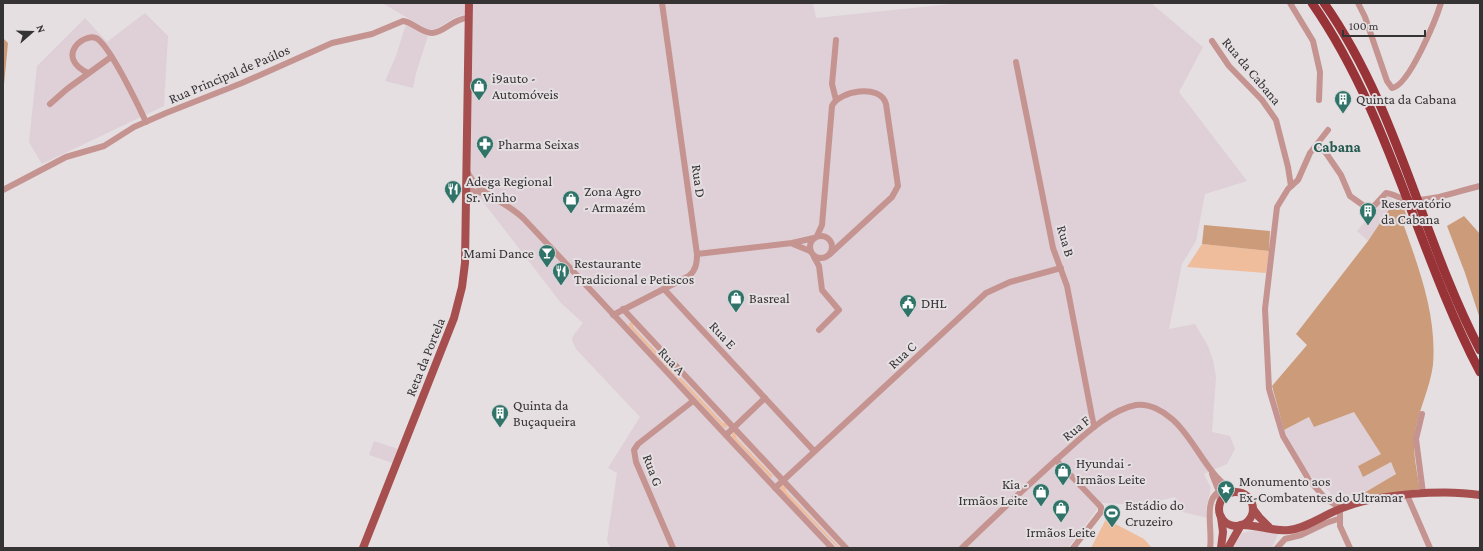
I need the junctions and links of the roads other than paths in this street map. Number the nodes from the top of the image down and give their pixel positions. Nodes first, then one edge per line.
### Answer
1 (469, 3) edge
2 (662, 3) edge
3 (1290, 3) edge
4 (1312, 3) edge
5 (1324, 3) edge
6 (1358, 3) edge
7 (1441, 3) edge
8 (469, 18) junction
9 (836, 40) dead end
10 (1212, 41) dead end
11 (111, 57) junction
12 (1016, 62) dead end
13 (88, 74) junction
14 (836, 100) junction
15 (1319, 100) dead end
16 (50, 104) dead end
17 (146, 122) junction
18 (1328, 130) dead end
19 (1316, 145) junction
20 (467, 168) junction
21 (1480, 186) edge
22 (467, 187) junction
23 (1289, 188) junction
24 (3, 190) edge
25 (480, 190) junction
26 (466, 198) junction
27 (822, 225) junction
28 (815, 237) junction
29 (828, 239) junction
30 (842, 242) junction
31 (792, 243) junction
32 (810, 251) junction
33 (697, 254) junction
34 (830, 254) junction
35 (814, 257) junction
36 (825, 258) junction
37 (1061, 268) junction
38 (819, 270) junction
39 (664, 289) junction
40 (624, 309) junction
41 (613, 315) junction
42 (819, 330) dead end
43 (1480, 350) edge
44 (1480, 372) edge
45 (765, 398) junction
46 (693, 402) junction
47 (1422, 414) dead end
48 (1094, 427) junction
49 (733, 428) junction
50 (726, 435) junction
51 (814, 451) junction
52 (1056, 460) junction
53 (1210, 469) junction
54 (782, 480) junction
55 (775, 488) junction
56 (1219, 492) junction
57 (1238, 492) junction
58 (1423, 493) junction
59 (1480, 494) edge
60 (1407, 495) junction
61 (1220, 503) junction
62 (1340, 508) junction
63 (1253, 509) junction
64 (1221, 516) junction
65 (1338, 519) junction
66 (1242, 525) junction
67 (1270, 527) junction
68 (363, 548) edge
69 (673, 548) edge
70 (832, 548) edge
71 (846, 548) edge
72 (962, 548) edge
73 (1073, 548) edge
74 (1210, 548) edge
75 (1221, 548) edge
76 (1228, 548) edge
77 (1277, 548) edge
78 (1350, 548) edge
79 (1430, 548) edge

1 - 8 main road, Reta da Portela
2 - 33 street, Rua D
3 - 15 street
4 - 44 highway
5 - 43 highway
6 - 7 street
8 - 17 street, Rua Principal de Paúlos
8 - 20 main road, Reta da Portela
9 - 14 street
10 - 23 street, Rua da Cabana
11 - 13 street
11 - 13 street
11 - 17 street
12 - 37 street, Rua B
13 - 16 street
14 - 27 street
14 - 30 street
17 - 24 street, Rua Principal de Paúlos
18 - 19 street
19 - 21 street
19 - 23 street
20 - 22 main road, Reta da Portela
20 - 25 street
22 - 25 street
22 - 26 main road, Reta da Portela
23 - 62 street
25 - 26 street
25 - 41 street, Rua A
26 - 68 main road, Reta da Portela
27 - 28 street
27 - 29 street
28 - 29 street
28 - 31 street
28 - 32 street
29 - 30 street
29 - 34 street
30 - 34 street
31 - 32 street
31 - 33 street
32 - 35 street
33 - 39 street, Rua D
34 - 36 street
35 - 36 street
35 - 38 street
36 - 38 street
37 - 48 street, Rua B
37 - 51 street, Rua C
38 - 42 street
39 - 40 street, Rua D
39 - 45 street, Rua E
40 - 41 street, Rua D
40 - 49 street
41 - 46 street, Rua A
45 - 49 street
45 - 51 street, Rua E
46 - 50 street, Rua A
46 - 69 street, Rua G
47 - 58 street
48 - 52 street, Rua F
48 - 53 street, Rua F
49 - 50 street
49 - 54 street
50 - 55 street, Rua A
51 - 54 street, Rua C
52 - 72 street, Rua F
52 - 73 street
53 - 56 street
53 - 57 street
54 - 55 street, Rua C
54 - 71 street
55 - 70 street, Rua A
56 - 61 street
56 - 74 street
57 - 61 main road
57 - 63 main road
58 - 59 main road
58 - 60 main road
60 - 62 main road
60 - 79 street
61 - 64 main road
62 - 65 street
62 - 67 main road
63 - 66 main road
63 - 67 main road
64 - 66 main road
64 - 75 main road
65 - 77 street
65 - 78 street
66 - 67 main road
66 - 76 main road

